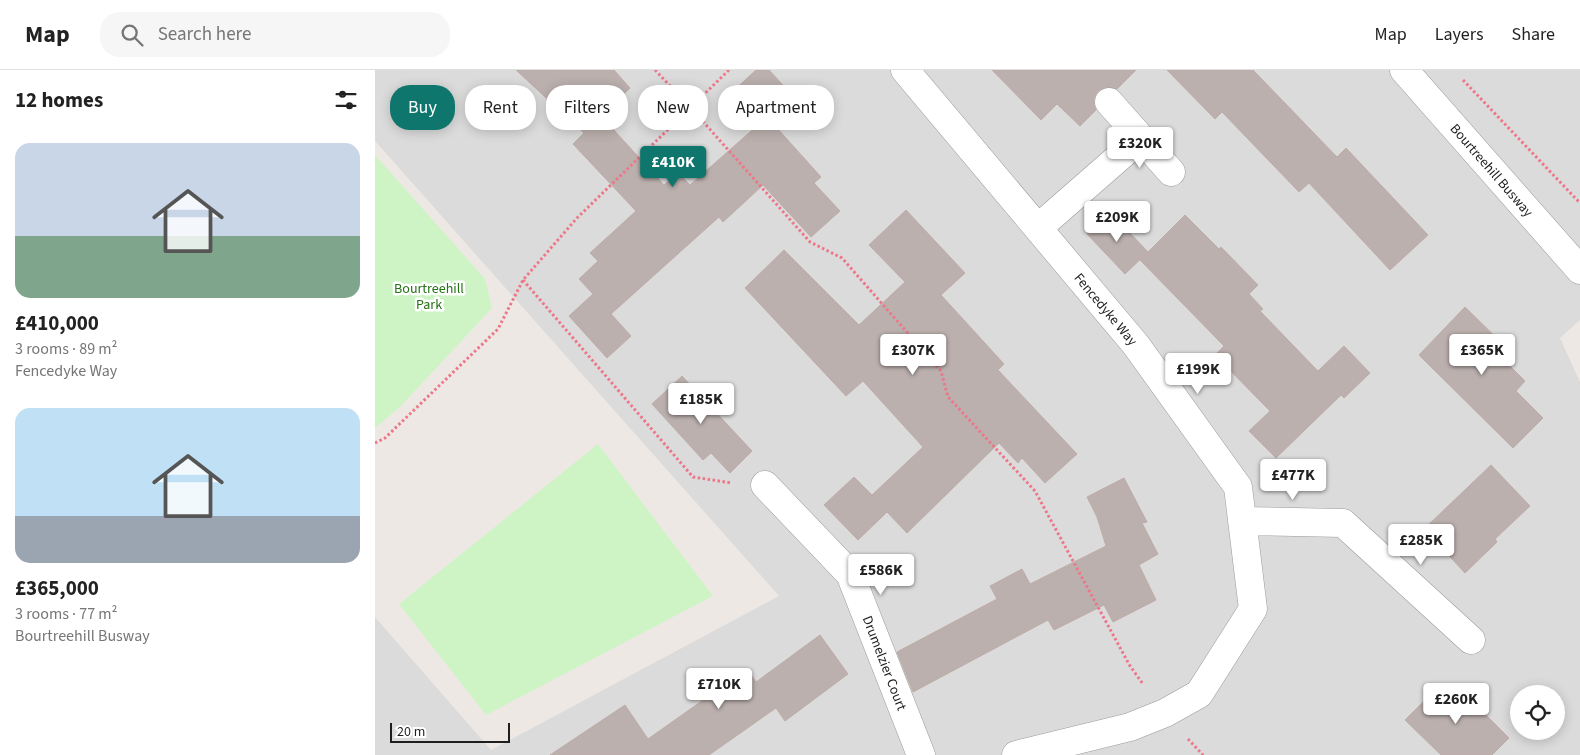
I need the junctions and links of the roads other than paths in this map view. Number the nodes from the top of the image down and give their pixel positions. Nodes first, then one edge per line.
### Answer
1 (905, 70) edge
2 (1404, 70) edge
3 (1109, 102) dead end
4 (1141, 138) junction
5 (1171, 172) dead end
6 (1038, 228) junction
7 (1580, 270) edge
8 (765, 485) road end
9 (1243, 521) junction
10 (1471, 640) dead end
11 (921, 755) edge
12 (1017, 755) edge

1 - 6 street, Fencedyke Way
2 - 7 street, Bourtreehill Busway
3 - 4 street
4 - 5 street
4 - 6 street
6 - 9 street, Fencedyke Way
8 - 11 street, Drumelzier Court
9 - 10 street
9 - 12 street, Fencedyke Way

